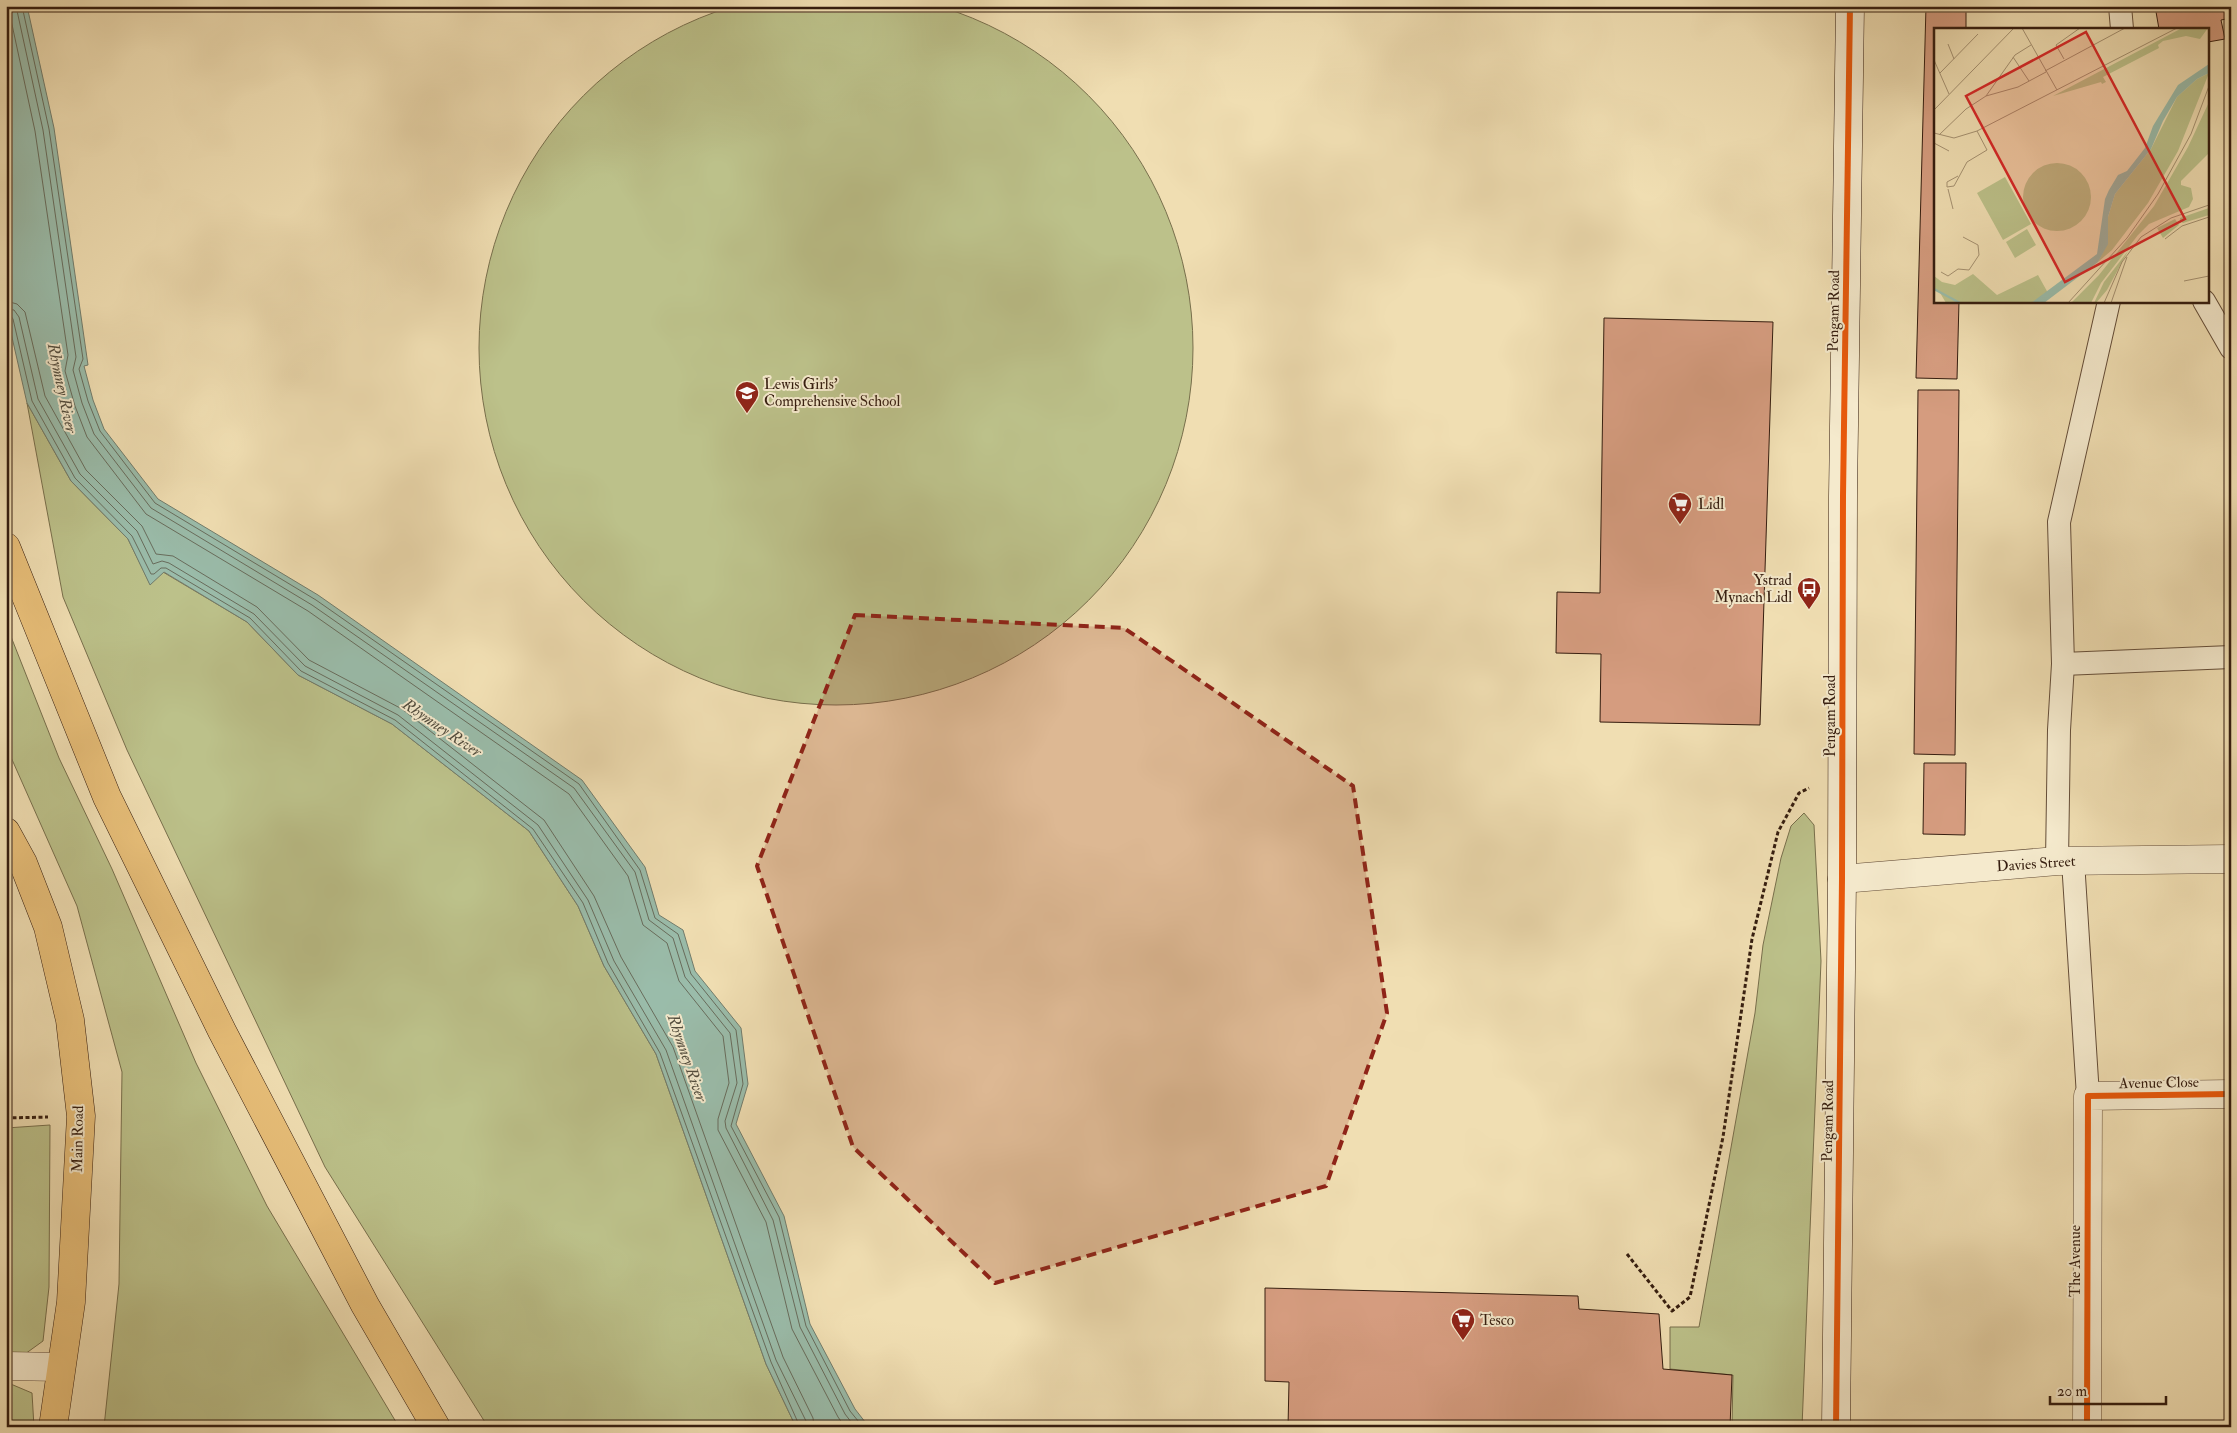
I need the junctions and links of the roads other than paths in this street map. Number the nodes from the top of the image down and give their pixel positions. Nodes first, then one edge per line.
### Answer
1 (1850, 6) edge
2 (2120, 6) edge
3 (2122, 28) edge
4 (2109, 302) edge
5 (2205, 302) edge
6 (2231, 348) edge
7 (6, 547) edge
8 (2231, 656) edge
9 (2064, 664) junction
10 (6, 832) edge
11 (2231, 859) edge
12 (2065, 861) junction
13 (1842, 879) junction
14 (2231, 1094) edge
15 (2088, 1096) junction
16 (6, 1366) edge
17 (61, 1367) junction
18 (53, 1427) edge
19 (436, 1427) edge
20 (1836, 1427) edge
21 (2087, 1427) edge

1 - 13 street, Pengam Road
2 - 3 lane
4 - 9 lane
5 - 6 lane
7 - 19 main road
8 - 9 lane
9 - 12 lane
10 - 17 main road, Main Road
11 - 12 street, Davies Street
12 - 13 street, Davies Street
12 - 15 lane
13 - 20 street, Pengam Road
14 - 15 street, Avenue Close
15 - 21 street, The Avenue
16 - 17 street
17 - 18 main road, Main Road

